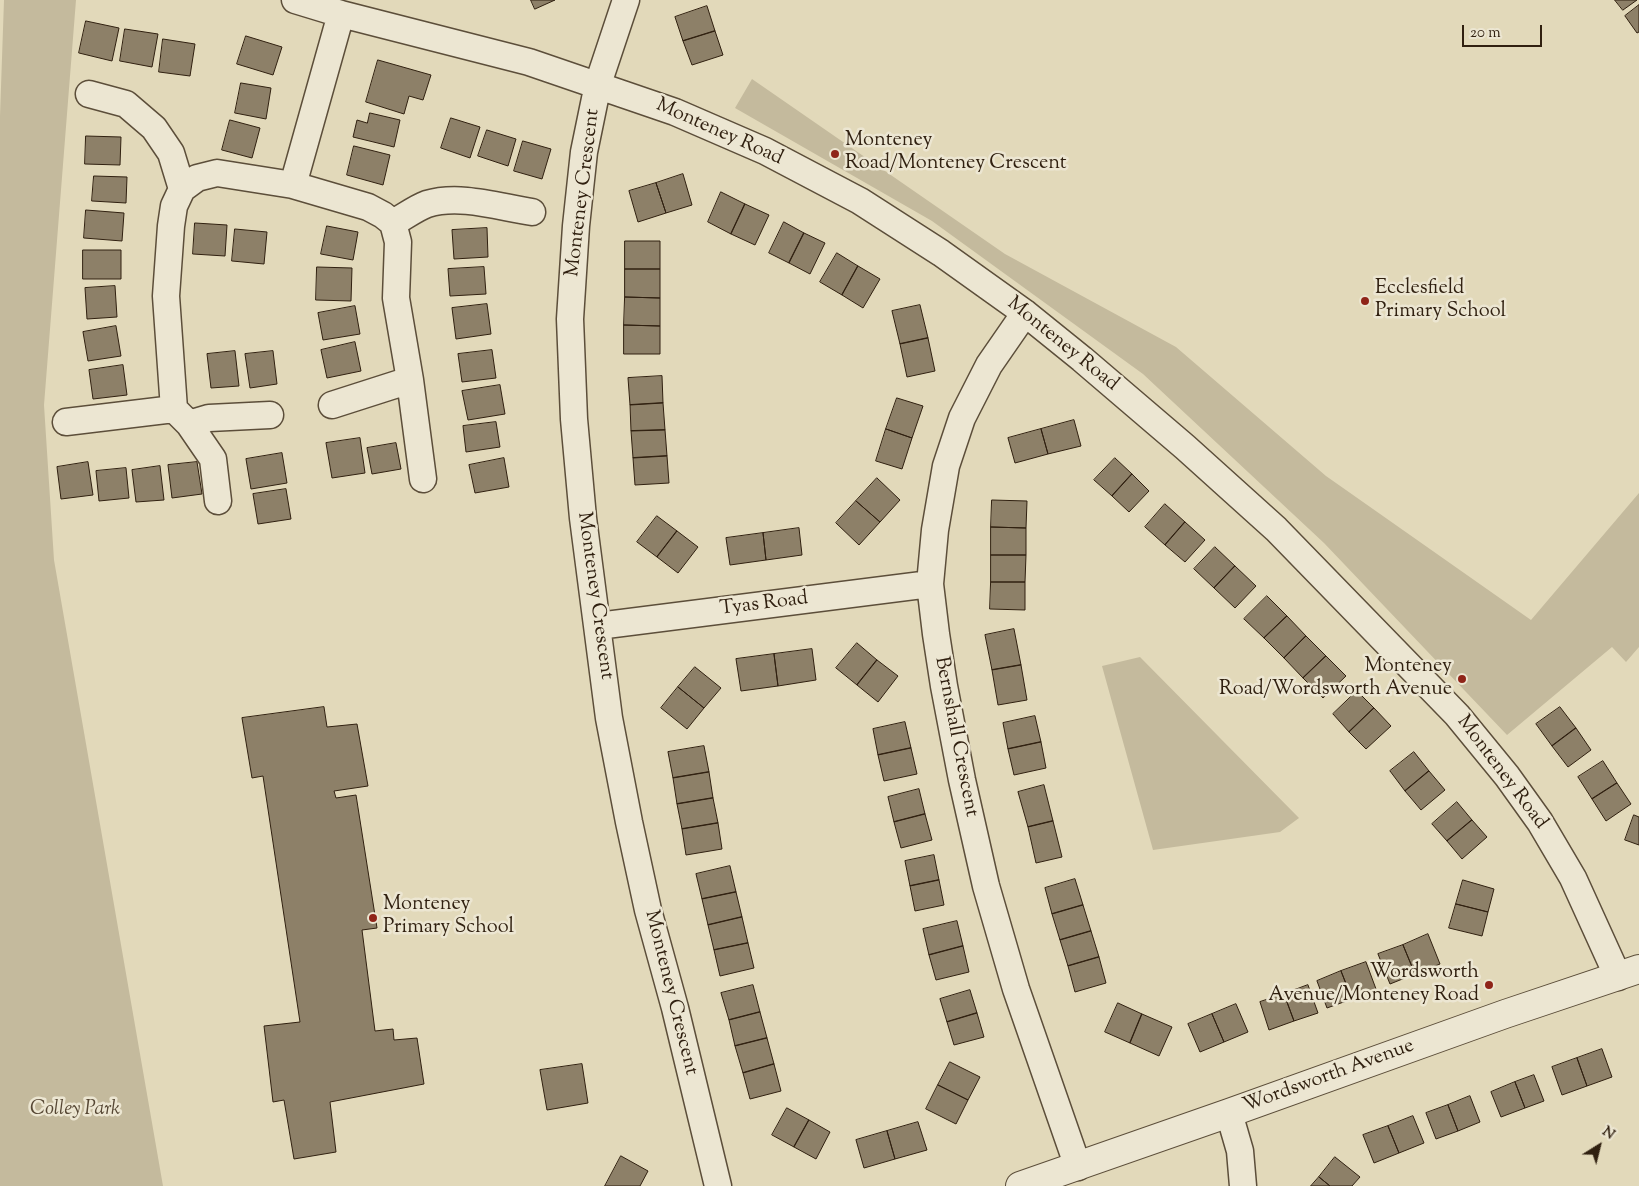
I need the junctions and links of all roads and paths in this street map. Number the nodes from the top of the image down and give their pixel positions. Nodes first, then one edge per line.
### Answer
1 (295, 0) edge
2 (626, 0) edge
3 (341, 14) junction
4 (598, 84) junction
5 (89, 94) dead end
6 (293, 185) junction
7 (182, 189) junction
8 (532, 212) dead end
9 (394, 223) junction
10 (1025, 313) junction
11 (410, 380) junction
12 (332, 404) dead end
13 (270, 415) dead end
14 (182, 417) junction
15 (66, 422) dead end
16 (423, 479) dead end
17 (218, 501) dead end
18 (930, 584) junction
19 (598, 626) junction
20 (1629, 972) edge
21 (1229, 1113) junction
22 (1078, 1167) junction
23 (718, 1186) edge
24 (1020, 1186) edge
25 (1243, 1186) edge

1 - 3 street, Monteney Road
2 - 4 street, Monteney Crescent
3 - 4 street, Monteney Road
3 - 6 street
4 - 10 street, Monteney Road
4 - 19 street, Monteney Crescent
5 - 7 street
6 - 7 street
6 - 9 street
7 - 14 street
8 - 9 street
9 - 11 street
10 - 18 street, Bernshall Crescent
10 - 20 street, Monteney Road
11 - 12 street
11 - 16 street
13 - 14 street
14 - 15 street
14 - 17 street
18 - 19 street, Tyas Road
18 - 22 street, Bernshall Crescent
19 - 23 street, Monteney Crescent
20 - 21 street, Wordsworth Avenue
21 - 22 street, Wordsworth Avenue
21 - 25 street
22 - 24 street, Wordsworth Avenue

